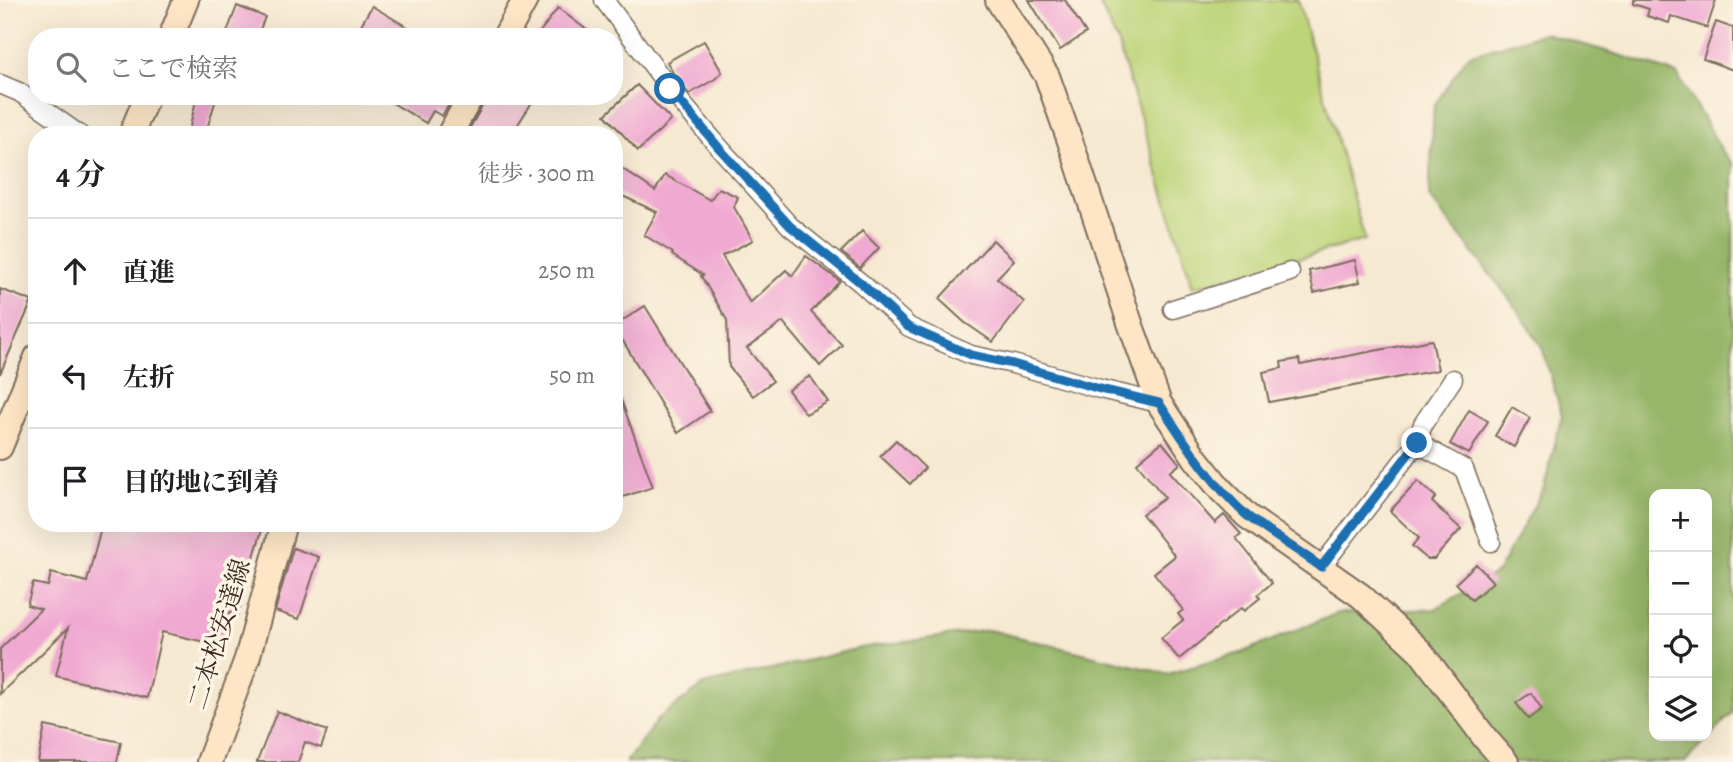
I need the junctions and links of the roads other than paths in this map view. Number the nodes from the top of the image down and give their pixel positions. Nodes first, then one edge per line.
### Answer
1 (186, 0) edge
2 (525, 0) edge
3 (604, 0) edge
4 (998, 0) edge
5 (175, 28) edge
6 (510, 28) edge
7 (0, 84) edge
8 (28, 98) edge
9 (38, 105) edge
10 (143, 105) edge
11 (466, 105) edge
12 (67, 126) edge
13 (135, 126) edge
14 (454, 126) edge
15 (1290, 272) dead end
16 (1174, 309) dead end
17 (28, 379) edge
18 (1453, 379) dead end
19 (1159, 403) junction
20 (1417, 443) junction
21 (0, 447) edge
22 (282, 532) edge
23 (1491, 542) dead end
24 (1321, 567) junction
25 (209, 762) edge
26 (1506, 762) edge

1 - 5 street
2 - 6 street
3 - 19 street
4 - 19 street
7 - 8 street
9 - 12 street
10 - 13 street
11 - 14 street
15 - 16 street
17 - 21 street
18 - 20 street
19 - 24 street
20 - 23 street
20 - 24 street
22 - 25 street, 二本松安達線
24 - 26 street

